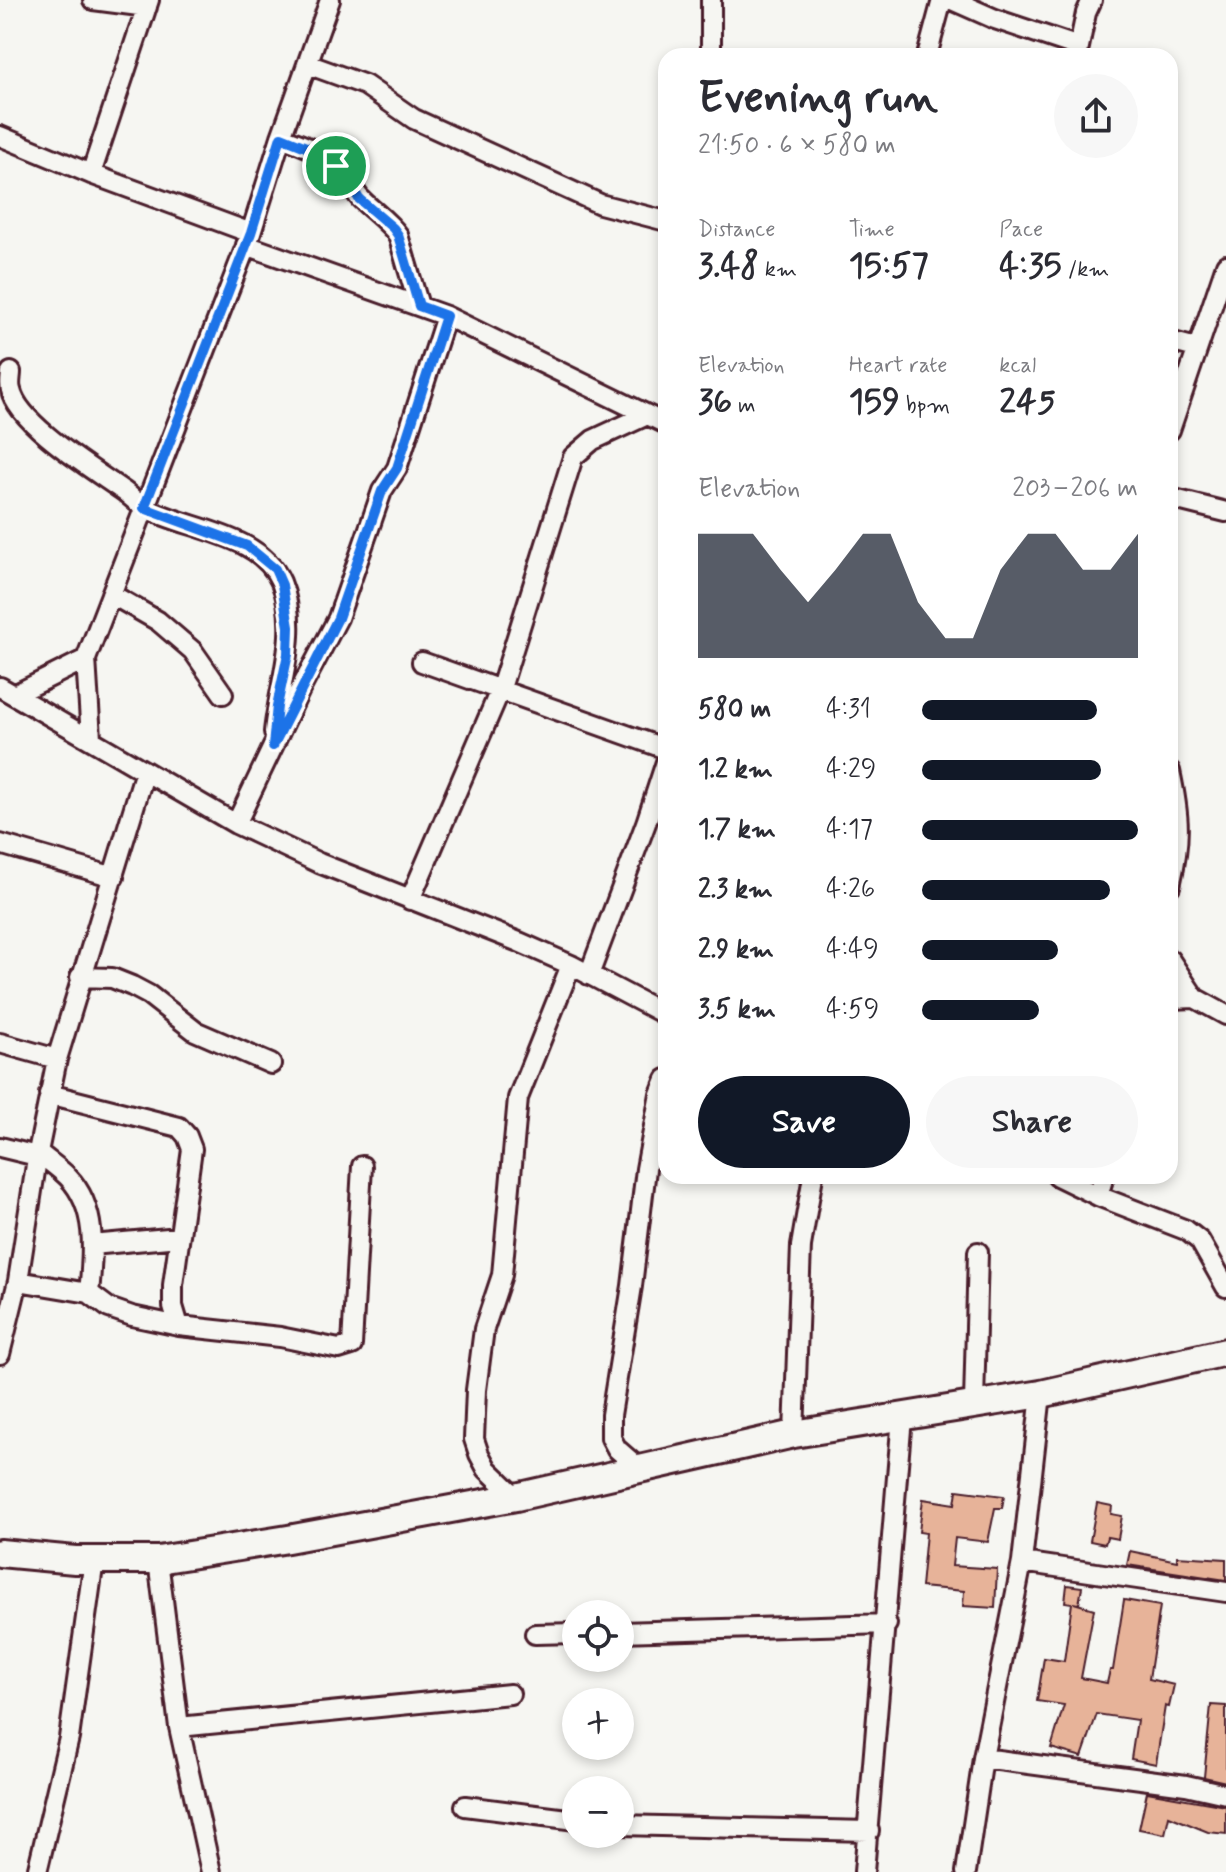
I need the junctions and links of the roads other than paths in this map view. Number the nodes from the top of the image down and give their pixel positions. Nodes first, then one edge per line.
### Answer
1 (93, 0) edge
2 (330, 0) edge
3 (711, 0) edge
4 (942, 0) edge
5 (952, 0) edge
6 (1092, 0) edge
7 (148, 4) edge
8 (711, 48) edge
9 (929, 48) edge
10 (1074, 48) edge
11 (1085, 48) edge
12 (307, 64) junction
13 (0, 136) edge
14 (281, 137) junction
15 (91, 174) junction
16 (658, 219) edge
17 (249, 239) junction
18 (1226, 265) edge
19 (419, 306) junction
20 (446, 316) junction
21 (1178, 343) edge
22 (1196, 348) junction
23 (11, 372) dead end
24 (1178, 405) edge
25 (647, 415) junction
26 (658, 420) edge
27 (1178, 500) edge
28 (144, 508) junction
29 (1226, 512) edge
30 (111, 594) junction
31 (86, 659) junction
32 (422, 662) dead end
33 (501, 688) junction
34 (7, 691) edge
35 (223, 694) dead end
36 (91, 738) junction
37 (273, 746) junction
38 (658, 746) edge
39 (145, 771) junction
40 (658, 786) edge
41 (1178, 808) edge
42 (236, 824) junction
43 (0, 844) edge
44 (1178, 853) edge
45 (114, 877) junction
46 (410, 900) junction
47 (571, 965) junction
48 (1178, 972) edge
49 (589, 975) junction
50 (80, 977) junction
51 (1195, 998) junction
52 (1178, 999) edge
53 (658, 1011) edge
54 (1226, 1015) edge
55 (0, 1043) edge
56 (57, 1059) junction
57 (271, 1064) dead end
58 (49, 1094) junction
59 (658, 1105) edge
60 (0, 1147) edge
61 (37, 1154) junction
62 (362, 1166) dead end
63 (812, 1184) edge
64 (1073, 1184) edge
65 (1102, 1184) edge
66 (1098, 1196) junction
67 (179, 1237) junction
68 (92, 1245) junction
69 (978, 1252) dead end
70 (18, 1281) junction
71 (1226, 1287) edge
72 (89, 1293) junction
73 (179, 1326) junction
74 (2, 1334) edge
75 (1226, 1352) edge
76 (0, 1354) edge
77 (1041, 1394) junction
78 (974, 1403) junction
79 (902, 1417) junction
80 (794, 1434) junction
81 (640, 1469) junction
82 (516, 1497) junction
83 (0, 1553) edge
84 (94, 1560) junction
85 (158, 1560) junction
86 (1022, 1562) junction
87 (1226, 1592) edge
88 (887, 1624) junction
89 (634, 1632) edge
90 (562, 1633) edge
91 (535, 1634) dead end
92 (510, 1694) dead end
93 (179, 1727) junction
94 (983, 1758) junction
95 (1226, 1794) edge
96 (465, 1806) dead end
97 (562, 1818) edge
98 (634, 1825) edge
99 (869, 1831) junction
100 (37, 1872) edge
101 (211, 1872) edge
102 (864, 1872) edge
103 (966, 1872) edge

1 - 7 street
2 - 12 street
3 - 8 street
4 - 9 street
5 - 10 street
6 - 11 street
7 - 15 street
12 - 14 street
12 - 16 street
13 - 15 street
14 - 17 street
14 - 19 street
15 - 17 street
17 - 19 street
17 - 28 street
18 - 22 street
19 - 20 street
20 - 25 street
20 - 37 street
21 - 22 street
22 - 24 street
23 - 28 street
25 - 26 street
25 - 33 street
27 - 29 street
28 - 30 street
28 - 37 street
30 - 31 street
30 - 35 street
31 - 34 street
31 - 36 street
32 - 33 street
33 - 38 street
33 - 46 street
34 - 36 street
36 - 39 street
37 - 42 street
39 - 42 street
39 - 45 street
40 - 49 street
41 - 44 street
42 - 46 street
43 - 45 street
45 - 50 street
46 - 47 street
47 - 49 street
47 - 82 street
48 - 51 street
49 - 53 street
50 - 56 street
50 - 57 street
51 - 52 street
51 - 54 street
55 - 56 street
56 - 58 street
58 - 61 street
58 - 67 street
59 - 81 street
60 - 61 street
61 - 68 street
61 - 70 street
62 - 73 street
63 - 80 street
64 - 66 street
65 - 66 street
66 - 71 street
67 - 68 street
67 - 73 street
68 - 72 street
69 - 78 street
70 - 72 street
70 - 74 street
72 - 73 street
74 - 76 street
75 - 77 street
77 - 78 street
77 - 86 street
78 - 79 street
79 - 80 street
79 - 88 street
80 - 81 street
81 - 82 street
82 - 85 street
83 - 84 street
84 - 85 street
84 - 100 street
85 - 93 street
86 - 87 street
86 - 94 street
88 - 89 street
88 - 99 street
90 - 91 street
92 - 93 street
93 - 101 street
94 - 95 street
94 - 103 street
96 - 97 street
98 - 99 street
99 - 102 street

